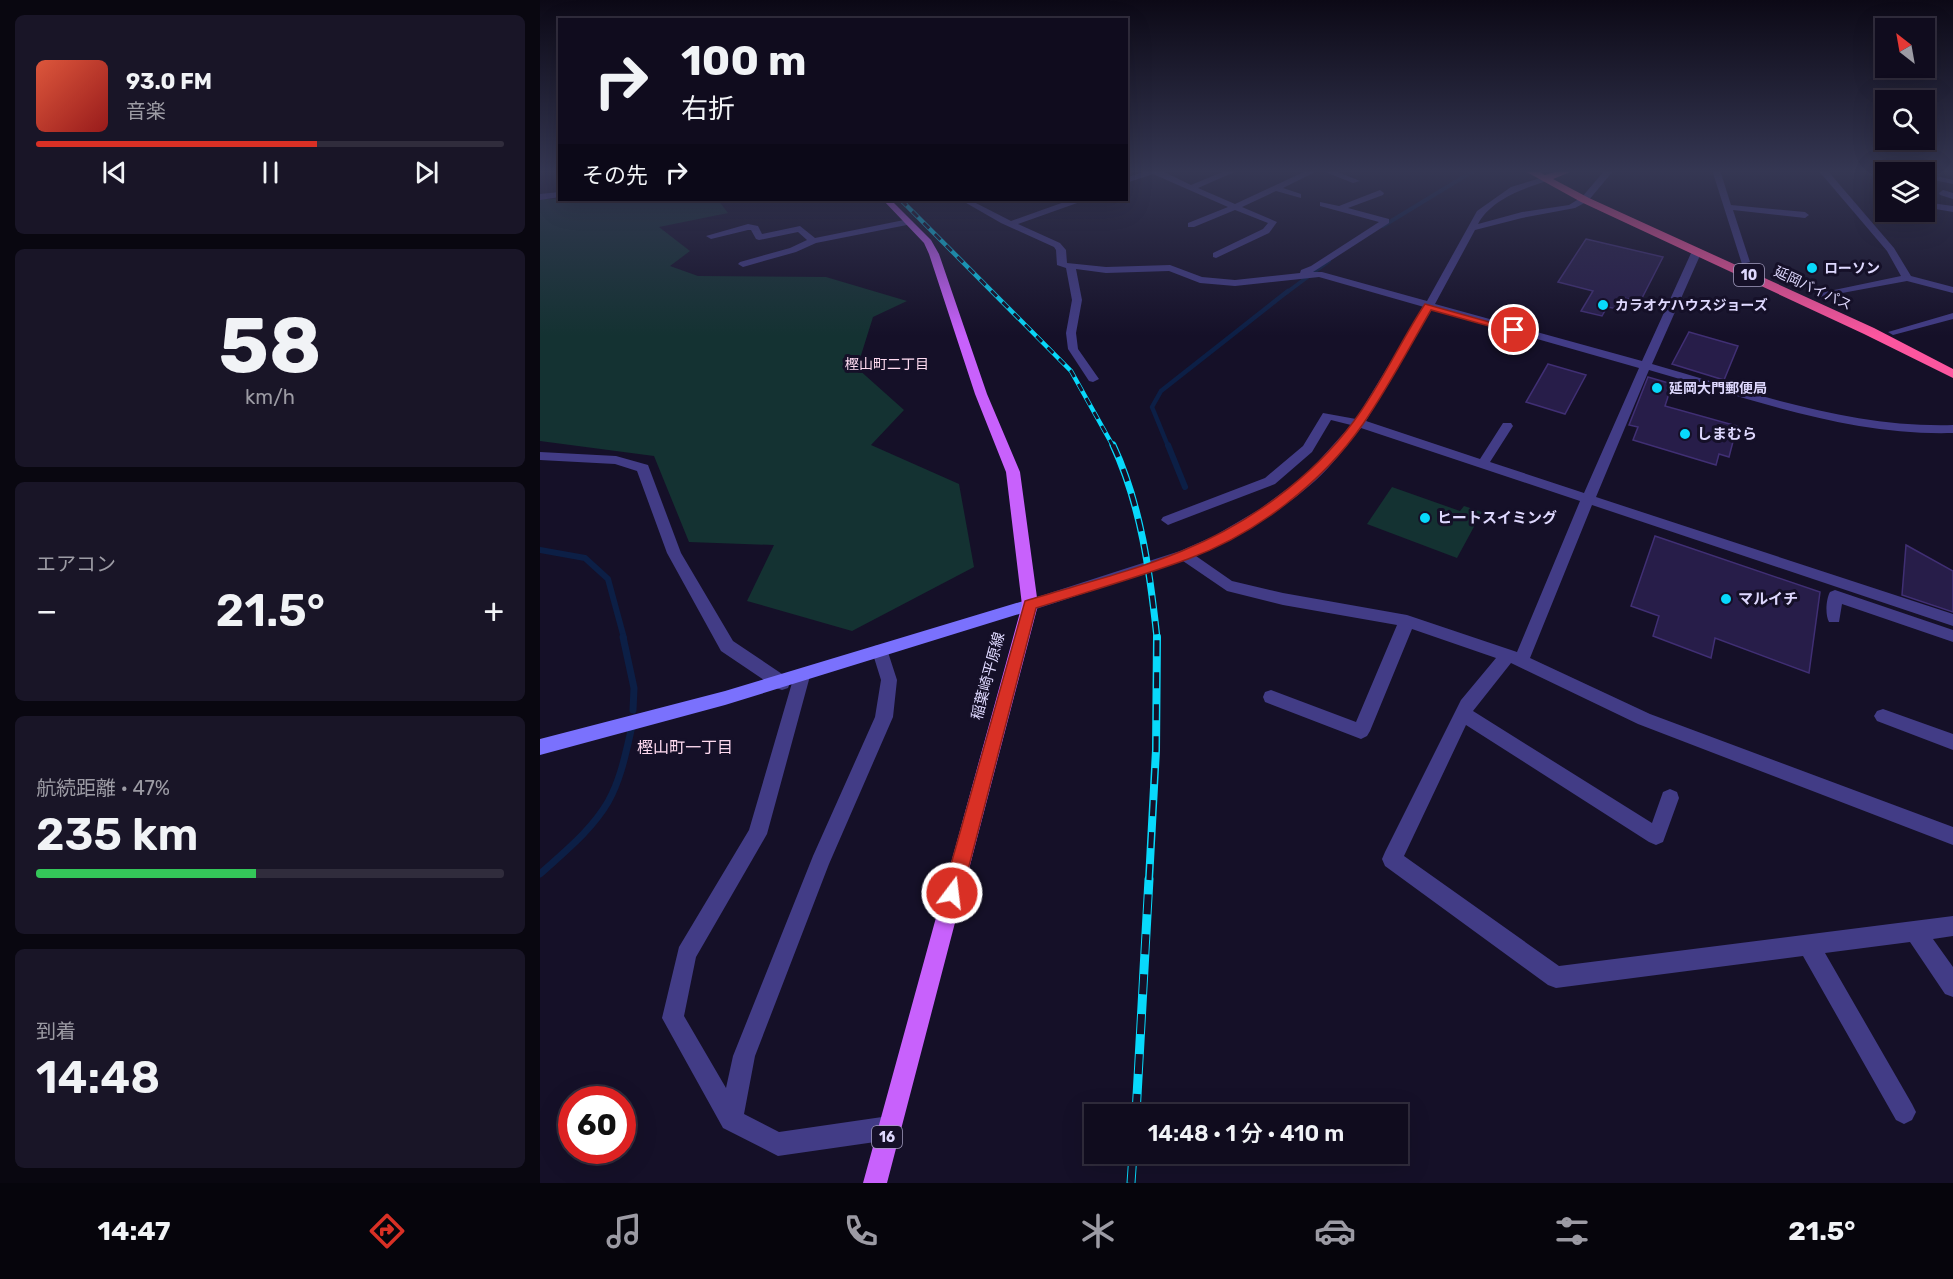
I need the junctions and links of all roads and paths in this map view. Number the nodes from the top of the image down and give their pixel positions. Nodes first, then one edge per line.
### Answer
1 (893, 225) edge
2 (912, 225) edge
3 (1013, 225) edge
4 (1271, 225) edge
5 (1380, 225) edge
6 (1473, 225) edge
7 (1489, 225) edge
8 (1645, 225) edge
9 (1657, 225) edge
10 (1734, 225) edge
11 (1870, 225) edge
12 (1471, 228) junction
13 (711, 236) dead end
14 (813, 241) junction
15 (1697, 251) junction
16 (1216, 255) dead end
17 (1745, 262) junction
18 (743, 264) dead end
19 (1070, 266) junction
20 (1295, 277) junction
21 (1907, 278) junction
22 (1953, 290) edge
23 (1819, 296) junction
24 (1428, 306) junction
25 (1953, 316) edge
26 (1893, 332) junction
27 (1645, 364) junction
28 (1953, 364) edge
29 (1953, 374) edge
30 (1093, 380) dead end
31 (1359, 423) junction
32 (1507, 426) dead end
33 (1953, 429) edge
34 (540, 456) edge
35 (1482, 465) junction
36 (1587, 499) junction
37 (1168, 520) dead end
38 (1185, 555) junction
39 (1030, 605) junction
40 (1834, 618) dead end
41 (1953, 620) edge
42 (1407, 621) junction
43 (1953, 636) edge
44 (880, 651) junction
45 (1514, 658) junction
46 (792, 680) junction
47 (1270, 697) dead end
48 (1463, 714) junction
49 (1883, 716) dead end
50 (1953, 742) edge
51 (540, 747) edge
52 (1670, 798) dead end
53 (1953, 836) edge
54 (1953, 926) edge
55 (1915, 931) junction
56 (1808, 944) junction
57 (1953, 986) edge
58 (1904, 1112) dead end
59 (731, 1120) junction
60 (889, 1128) junction
61 (875, 1183) edge

1 - 14 street
2 - 39 main road, 稲葉崎平原線 / 16
3 - 19 street
4 - 16 street
5 - 20 street
6 - 12 street
7 - 12 street
8 - 15 highway, 延岡バイパス / 10
9 - 17 highway, 延岡バイパス / 10
10 - 17 street
11 - 21 street
12 - 24 street
13 - 14 street
14 - 18 street
15 - 27 street
15 - 29 highway, 延岡バイパス / 10
17 - 23 highway, 延岡バイパス / 10
19 - 20 street
19 - 30 street
20 - 24 street
21 - 22 street
21 - 23 street
23 - 26 highway, 延岡バイパス / 10
24 - 27 street
24 - 31 street
25 - 26 street
26 - 28 highway, 延岡バイパス / 10
27 - 33 street
27 - 36 street
31 - 35 street
31 - 37 street
31 - 38 street
32 - 35 street
34 - 46 street
35 - 36 street
36 - 41 street
36 - 45 street
38 - 39 street
38 - 42 street
39 - 44 street
39 - 60 main road, 稲葉崎平原線 / 16
40 - 43 street
42 - 45 street
42 - 47 street
44 - 46 street
44 - 59 street
45 - 48 street
45 - 53 street
46 - 51 street
46 - 59 street
48 - 52 street
48 - 56 street
49 - 50 street
54 - 55 street
55 - 56 street
55 - 57 street
56 - 58 street
59 - 60 street
60 - 61 main road, 稲葉崎平原線 / 16

